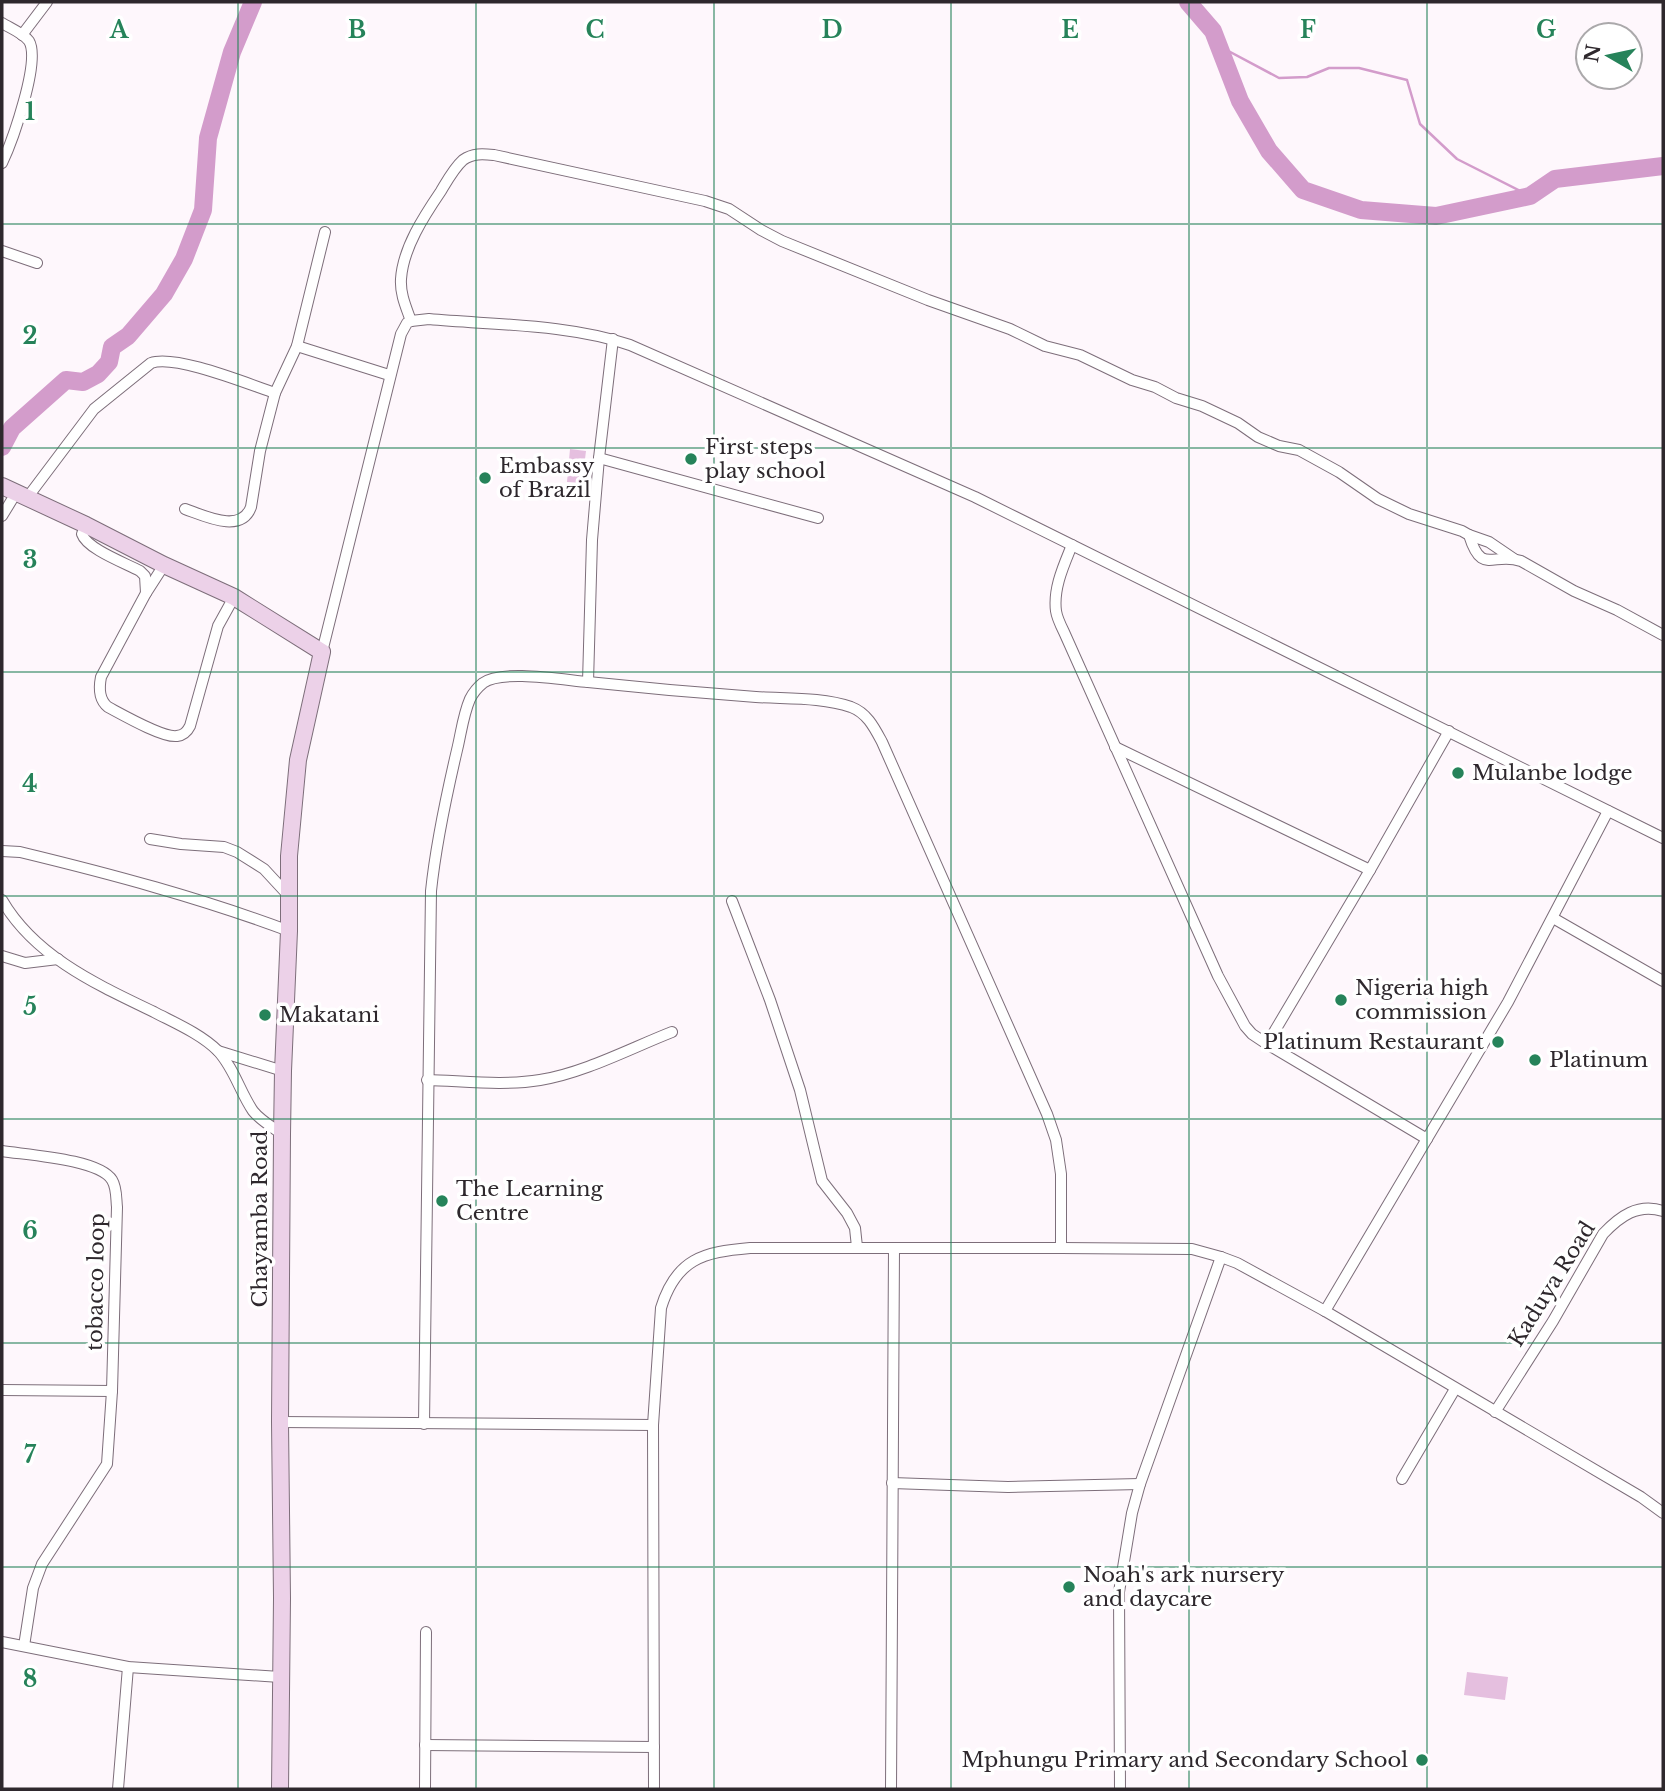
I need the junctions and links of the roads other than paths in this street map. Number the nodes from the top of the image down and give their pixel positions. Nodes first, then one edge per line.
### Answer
1 (47, 2) edge
2 (2, 23) edge
3 (22, 34) junction
4 (2, 163) edge
5 (325, 232) dead end
6 (2, 252) edge
7 (37, 263) dead end
8 (411, 321) junction
9 (613, 339) junction
10 (297, 346) junction
11 (390, 374) junction
12 (275, 393) junction
13 (599, 458) junction
14 (15, 492) edge
15 (185, 509) dead end
16 (2, 516) edge
17 (818, 518) dead end
18 (86, 525) junction
19 (1469, 535) junction
20 (1072, 545) junction
21 (1514, 559) junction
22 (164, 565) junction
23 (146, 593) junction
24 (234, 597) junction
25 (1663, 635) edge
26 (323, 652) junction
27 (588, 682) junction
28 (1449, 731) junction
29 (1115, 747) junction
30 (1608, 811) junction
31 (1663, 838) edge
32 (150, 839) dead end
33 (2, 851) edge
34 (1370, 870) junction
35 (289, 897) junction
36 (2, 900) edge
37 (732, 901) dead end
38 (1553, 918) junction
39 (289, 930) junction
40 (2, 956) edge
41 (58, 959) junction
42 (1663, 981) edge
43 (672, 1032) dead end
44 (1267, 1044) junction
45 (218, 1051) junction
46 (283, 1070) junction
47 (427, 1080) junction
48 (282, 1134) junction
49 (1427, 1139) junction
50 (2, 1151) edge
51 (1663, 1211) edge
52 (857, 1247) junction
53 (894, 1248) junction
54 (1061, 1248) junction
55 (1221, 1257) junction
56 (1325, 1311) junction
57 (1455, 1389) junction
58 (2, 1390) edge
59 (112, 1391) junction
60 (1495, 1412) junction
61 (280, 1422) junction
62 (424, 1424) junction
63 (653, 1425) junction
64 (1402, 1479) dead end
65 (892, 1483) junction
66 (1140, 1484) junction
67 (1663, 1513) edge
68 (426, 1632) dead end
69 (2, 1642) edge
70 (24, 1646) junction
71 (128, 1667) junction
72 (280, 1676) junction
73 (425, 1745) junction
74 (654, 1747) junction
75 (118, 1789) edge
76 (280, 1789) edge
77 (425, 1789) edge
78 (654, 1789) edge
79 (891, 1789) edge
80 (1121, 1789) edge

1 - 3 street
2 - 3 street
3 - 4 street
5 - 10 street
6 - 7 street
8 - 9 street
8 - 11 street
8 - 19 street
9 - 13 street
9 - 20 street
10 - 11 street
10 - 12 street
11 - 26 street
12 - 14 street
12 - 15 street
13 - 17 street
13 - 27 street
14 - 16 street
14 - 18 street
18 - 22 street
18 - 23 street
19 - 21 street
19 - 21 street
20 - 28 street
20 - 29 street
21 - 25 street
22 - 23 street
22 - 24 street
23 - 24 street
24 - 26 street
26 - 35 street, Chayamba Road
27 - 47 street
27 - 54 street
28 - 30 street
28 - 34 street
29 - 34 street
29 - 44 street
30 - 31 street
30 - 38 street
32 - 35 street
33 - 39 street
34 - 44 street
35 - 39 street, Chayamba Road
36 - 41 street
37 - 52 street
38 - 42 street
38 - 49 street
39 - 46 street, Chayamba Road
40 - 41 street
41 - 45 street
43 - 47 street
44 - 49 street
45 - 46 street
45 - 48 street
46 - 48 street, Chayamba Road
47 - 62 street
48 - 61 street, Chayamba Road
49 - 56 street
50 - 59 street, tobacco loop
51 - 60 street, Kaduya Road
52 - 53 street
52 - 63 street
53 - 54 street
53 - 65 street
54 - 55 street
55 - 56 street
55 - 66 street
56 - 57 street
57 - 60 street
57 - 64 street
58 - 59 street
59 - 70 street
60 - 67 street
61 - 62 street
61 - 72 street, Chayamba Road
62 - 63 street
63 - 74 street
65 - 66 street
65 - 79 street
66 - 80 street
68 - 73 street
69 - 70 street
70 - 71 street
71 - 72 street
71 - 75 street
72 - 76 street, Chayamba Road
73 - 74 street
73 - 77 street
74 - 78 street

